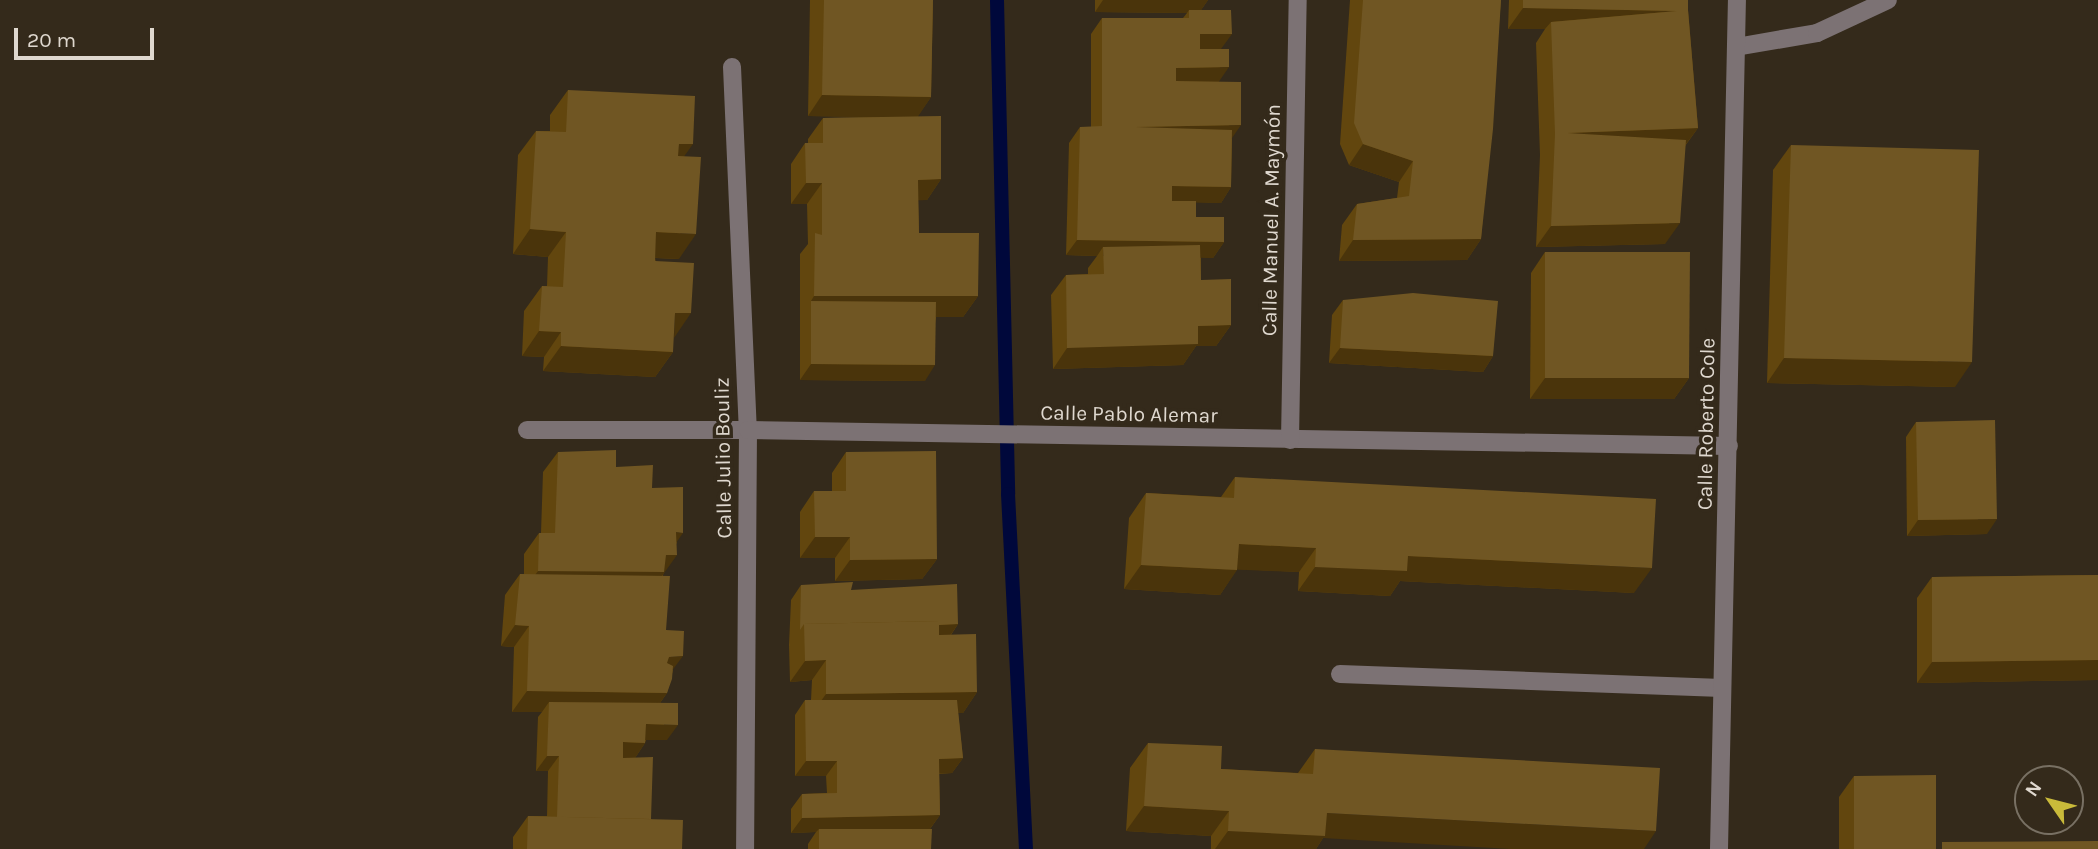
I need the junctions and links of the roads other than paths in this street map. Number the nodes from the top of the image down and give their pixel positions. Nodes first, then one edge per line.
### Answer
1 (1298, 0) edge
2 (1737, 0) edge
3 (1888, 0) edge
4 (1736, 47) junction
5 (732, 67) dead end
6 (527, 430) dead end
7 (748, 430) junction
8 (1290, 440) junction
9 (1729, 446) junction
10 (1340, 674) dead end
11 (1722, 688) junction
12 (745, 849) edge
13 (1719, 849) edge

1 - 8 street, Calle Manuel A. Maymón
2 - 4 street, Calle Roberto Cole
3 - 4 street
4 - 9 street, Calle Roberto Cole
5 - 7 street, Calle Julio Bouliz
6 - 7 street, Calle Pablo Alemar
7 - 8 street, Calle Pablo Alemar
7 - 12 street, Calle Julio Bouliz
8 - 9 street, Calle Pablo Alemar
9 - 11 street, Calle Roberto Cole
10 - 11 street
11 - 13 street, Calle Roberto Cole

